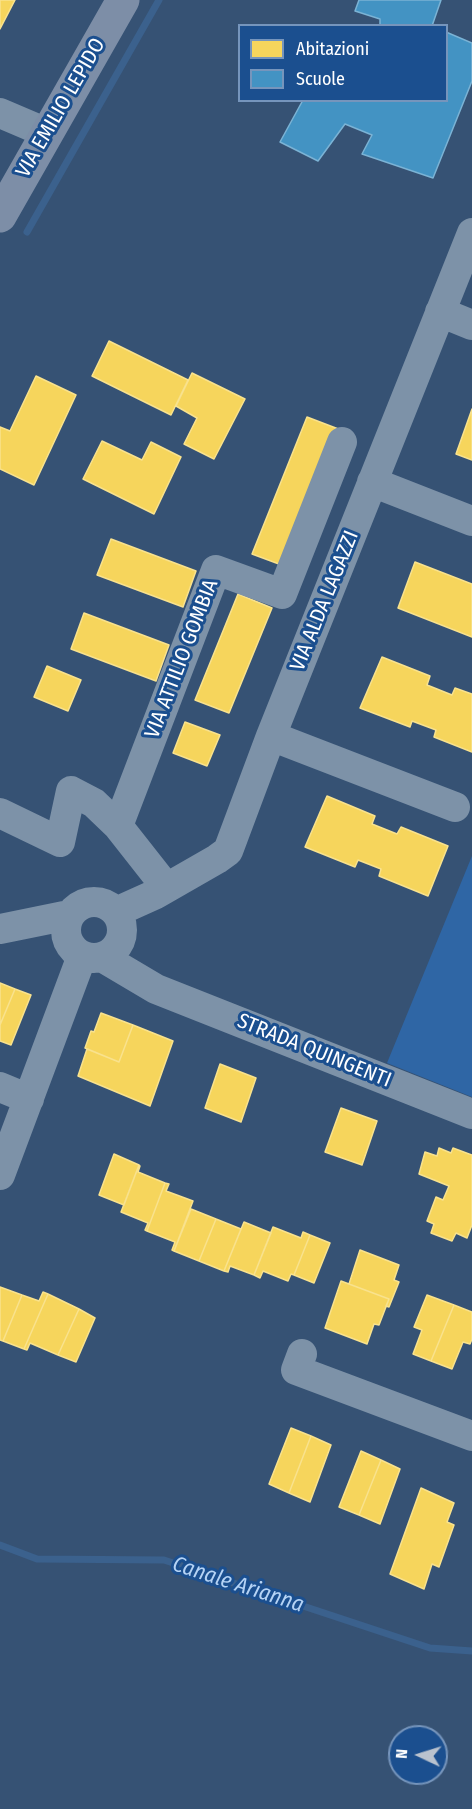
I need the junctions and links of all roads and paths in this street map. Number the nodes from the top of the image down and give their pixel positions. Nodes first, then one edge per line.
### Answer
1 (123, 0) edge
2 (0, 112) edge
3 (47, 133) junction
4 (0, 216) edge
5 (472, 233) edge
6 (440, 312) junction
7 (472, 325) edge
8 (342, 442) dead end
9 (372, 482) junction
10 (472, 521) edge
11 (271, 736) junction
12 (455, 807) dead end
13 (0, 813) edge
14 (118, 826) junction
15 (166, 887) junction
16 (0, 930) edge
17 (93, 936) junction
18 (0, 1087) edge
19 (29, 1099) junction
20 (472, 1114) edge
21 (0, 1175) edge
22 (302, 1354) dead end
23 (472, 1436) edge

1 - 3 main road, VIA EMILIO LEPIDO
2 - 3 street
3 - 4 main road, VIA EMILIO LEPIDO
5 - 6 street, VIA ALDA LAGAZZI
6 - 7 street
6 - 9 street, VIA ALDA LAGAZZI
8 - 14 street, VIA ATTILIO GOMBIA
9 - 10 street
9 - 11 street, VIA ALDA LAGAZZI
11 - 12 street
11 - 15 street, VIA ALDA LAGAZZI
13 - 14 street
14 - 15 street
15 - 17 street, VIA ALDA LAGAZZI
16 - 17 street
17 - 19 street
17 - 20 street, STRADA QUINGENTI
18 - 19 street
19 - 21 street
22 - 23 street

